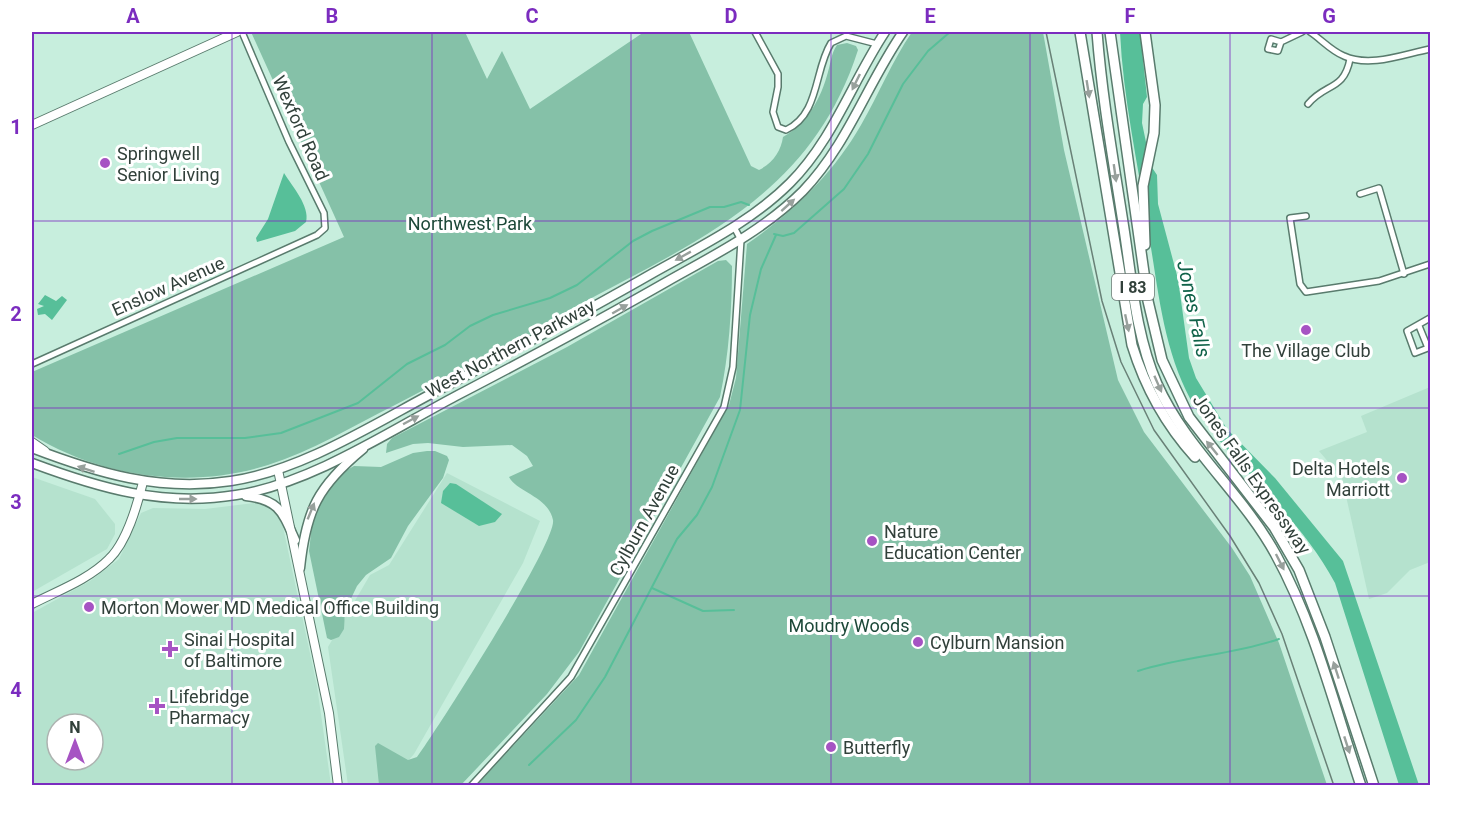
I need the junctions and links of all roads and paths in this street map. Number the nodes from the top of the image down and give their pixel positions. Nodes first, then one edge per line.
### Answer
1 (237, 32) edge
2 (242, 32) edge
3 (755, 32) edge
4 (885, 32) edge
5 (903, 32) edge
6 (1080, 32) edge
7 (1097, 32) edge
8 (1110, 32) edge
9 (1145, 32) edge
10 (1302, 32) edge
11 (1310, 32) edge
12 (1281, 42) dead end
13 (877, 44) junction
14 (1431, 49) edge
15 (1350, 59) junction
16 (1308, 104) dead end
17 (32, 124) edge
18 (1360, 194) dead end
19 (1306, 216) dead end
20 (734, 227) junction
21 (317, 235) joint
22 (741, 240) junction
23 (1431, 264) edge
24 (1404, 274) junction
25 (1148, 301) junction
26 (1431, 318) edge
27 (1419, 326) junction
28 (32, 364) edge
29 (378, 437) junction
30 (32, 442) edge
31 (32, 448) edge
32 (57, 458) junction
33 (32, 463) edge
34 (278, 470) junction
35 (143, 482) junction
36 (283, 483) junction
37 (236, 495) junction
38 (140, 496) junction
39 (1247, 514) junction
40 (295, 540) junction
41 (300, 568) junction
42 (32, 604) edge
43 (338, 786) edge
44 (471, 786) edge
45 (1361, 786) edge
46 (1374, 786) edge

1 - 17 main road
2 - 21 street, Wexford Road
3 - 13 street
4 - 13 main road, West Northern Parkway
22 -> 5 main road, West Northern Parkway
6 -> 39 highway
7 -> 39 highway, Jones Falls Expressway / I 83
8 - 25 highway, Jones Falls Expressway / I 83
9 - 25 highway
10 - 12 street
11 - 15 street
13 -> 20 main road, West Northern Parkway
14 - 15 street
15 - 16 street
18 - 24 street
19 - 24 street
20 - 22 street
20 -> 34 main road, West Northern Parkway
21 - 28 street, Enslow Avenue
29 -> 22 main road, West Northern Parkway
22 - 44 street, Cylburn Avenue
23 - 24 street
46 -> 25 highway, Jones Falls Expressway / I 83
26 - 27 street
27 - 27 street
29 - 36 main road, West Northern Parkway
41 -> 29 main road
30 - 32 main road
31 - 32 main road, West Northern Parkway
35 -> 32 main road, West Northern Parkway
33 - 38 main road, West Northern Parkway
34 - 35 main road, West Northern Parkway
34 - 36 main road
35 - 38 main road
36 - 37 main road, West Northern Parkway
36 - 40 main road
38 -> 37 main road, West Northern Parkway
37 - 40 main road
38 - 42 main road
39 -> 45 highway, Jones Falls Expressway / I 83
40 - 41 main road
41 - 43 main road

